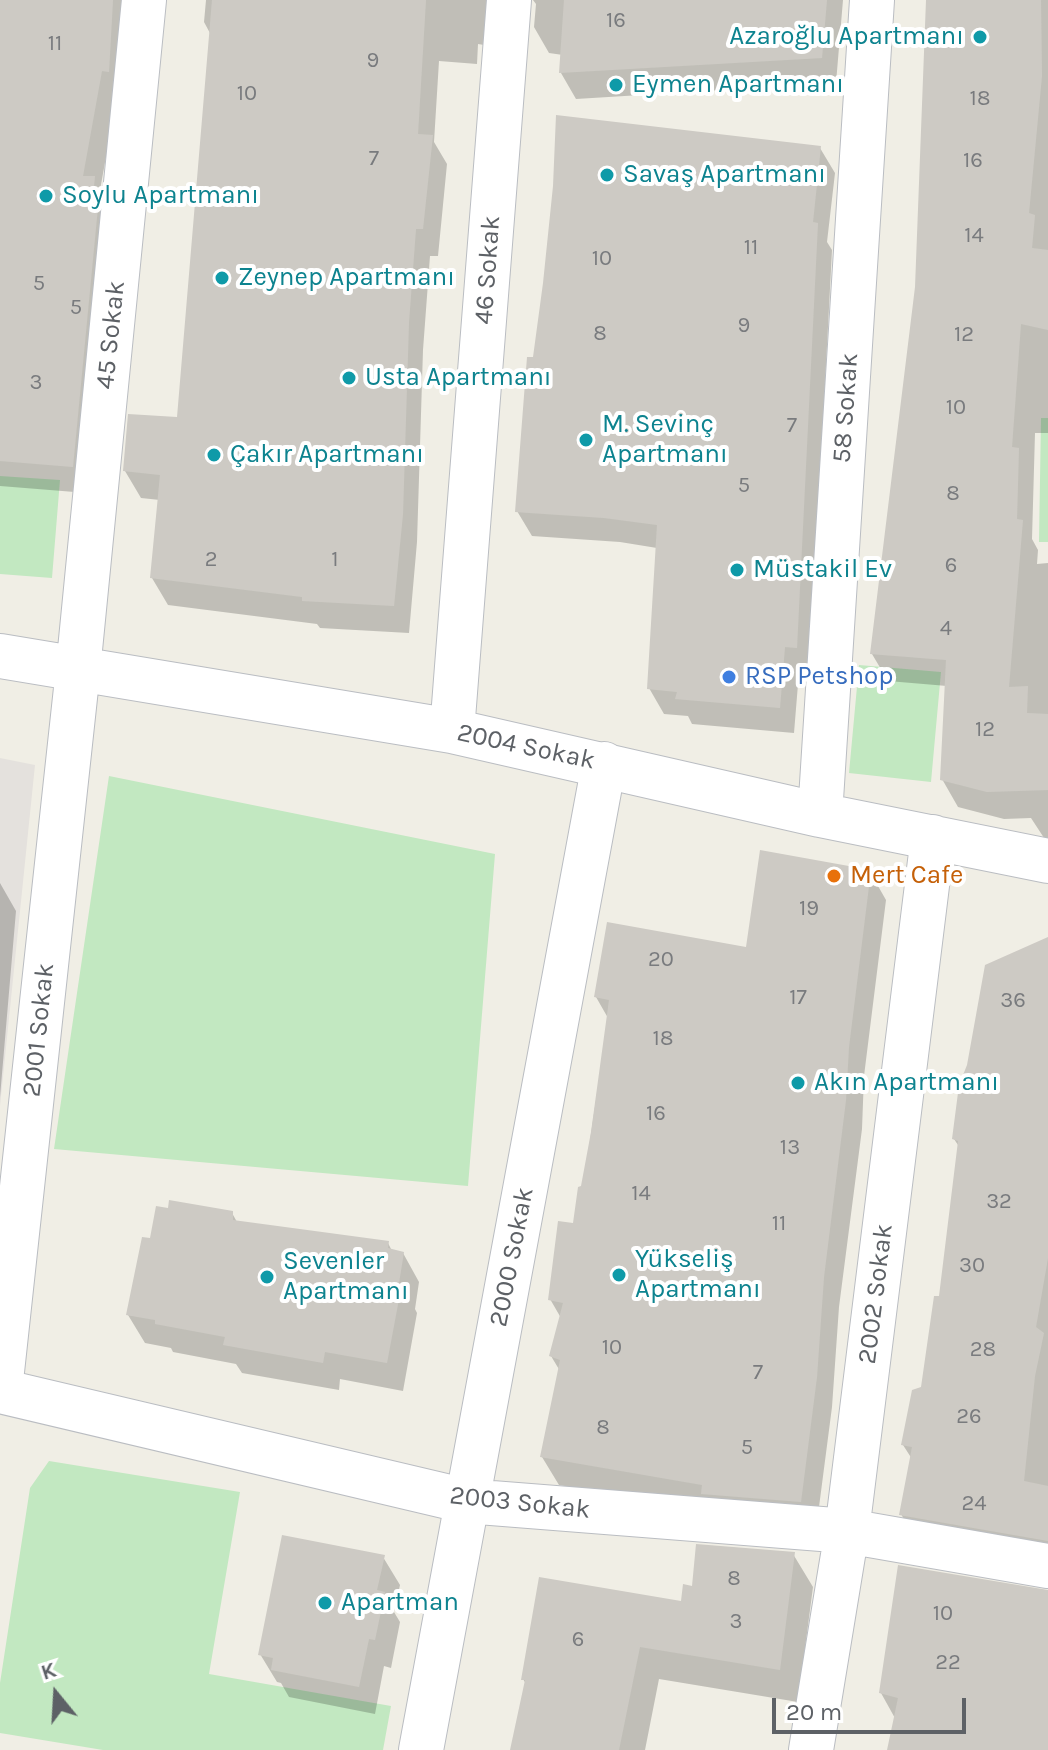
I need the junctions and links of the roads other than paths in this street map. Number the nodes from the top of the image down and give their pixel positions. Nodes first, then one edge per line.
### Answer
1 (144, 0) edge
2 (509, 0) edge
3 (872, 0) edge
4 (0, 656) edge
5 (78, 670) junction
6 (452, 731) junction
7 (604, 764) junction
8 (820, 815) junction
9 (933, 837) junction
10 (1048, 861) edge
11 (0, 1391) edge
12 (466, 1501) junction
13 (847, 1531) junction
14 (1048, 1566) edge
15 (421, 1750) edge
16 (811, 1750) edge

1 - 5 street, 45 Sokak
2 - 6 street, 46 Sokak
3 - 8 street, 58 Sokak
4 - 5 street, 2004 Sokak
5 - 6 street, 2004 Sokak
5 - 11 street, 2001 Sokak
6 - 7 street, 2004 Sokak
7 - 8 street, 2004 Sokak
7 - 12 street, 2000 Sokak
8 - 9 street, 2004 Sokak
9 - 10 street, 2004 Sokak
9 - 13 street, 2002 Sokak
11 - 12 street, 2003 Sokak
12 - 13 street, 2003 Sokak
12 - 15 street, 2000 Sokak
13 - 14 street, 2003 Sokak
13 - 16 street, 2002 Sokak

